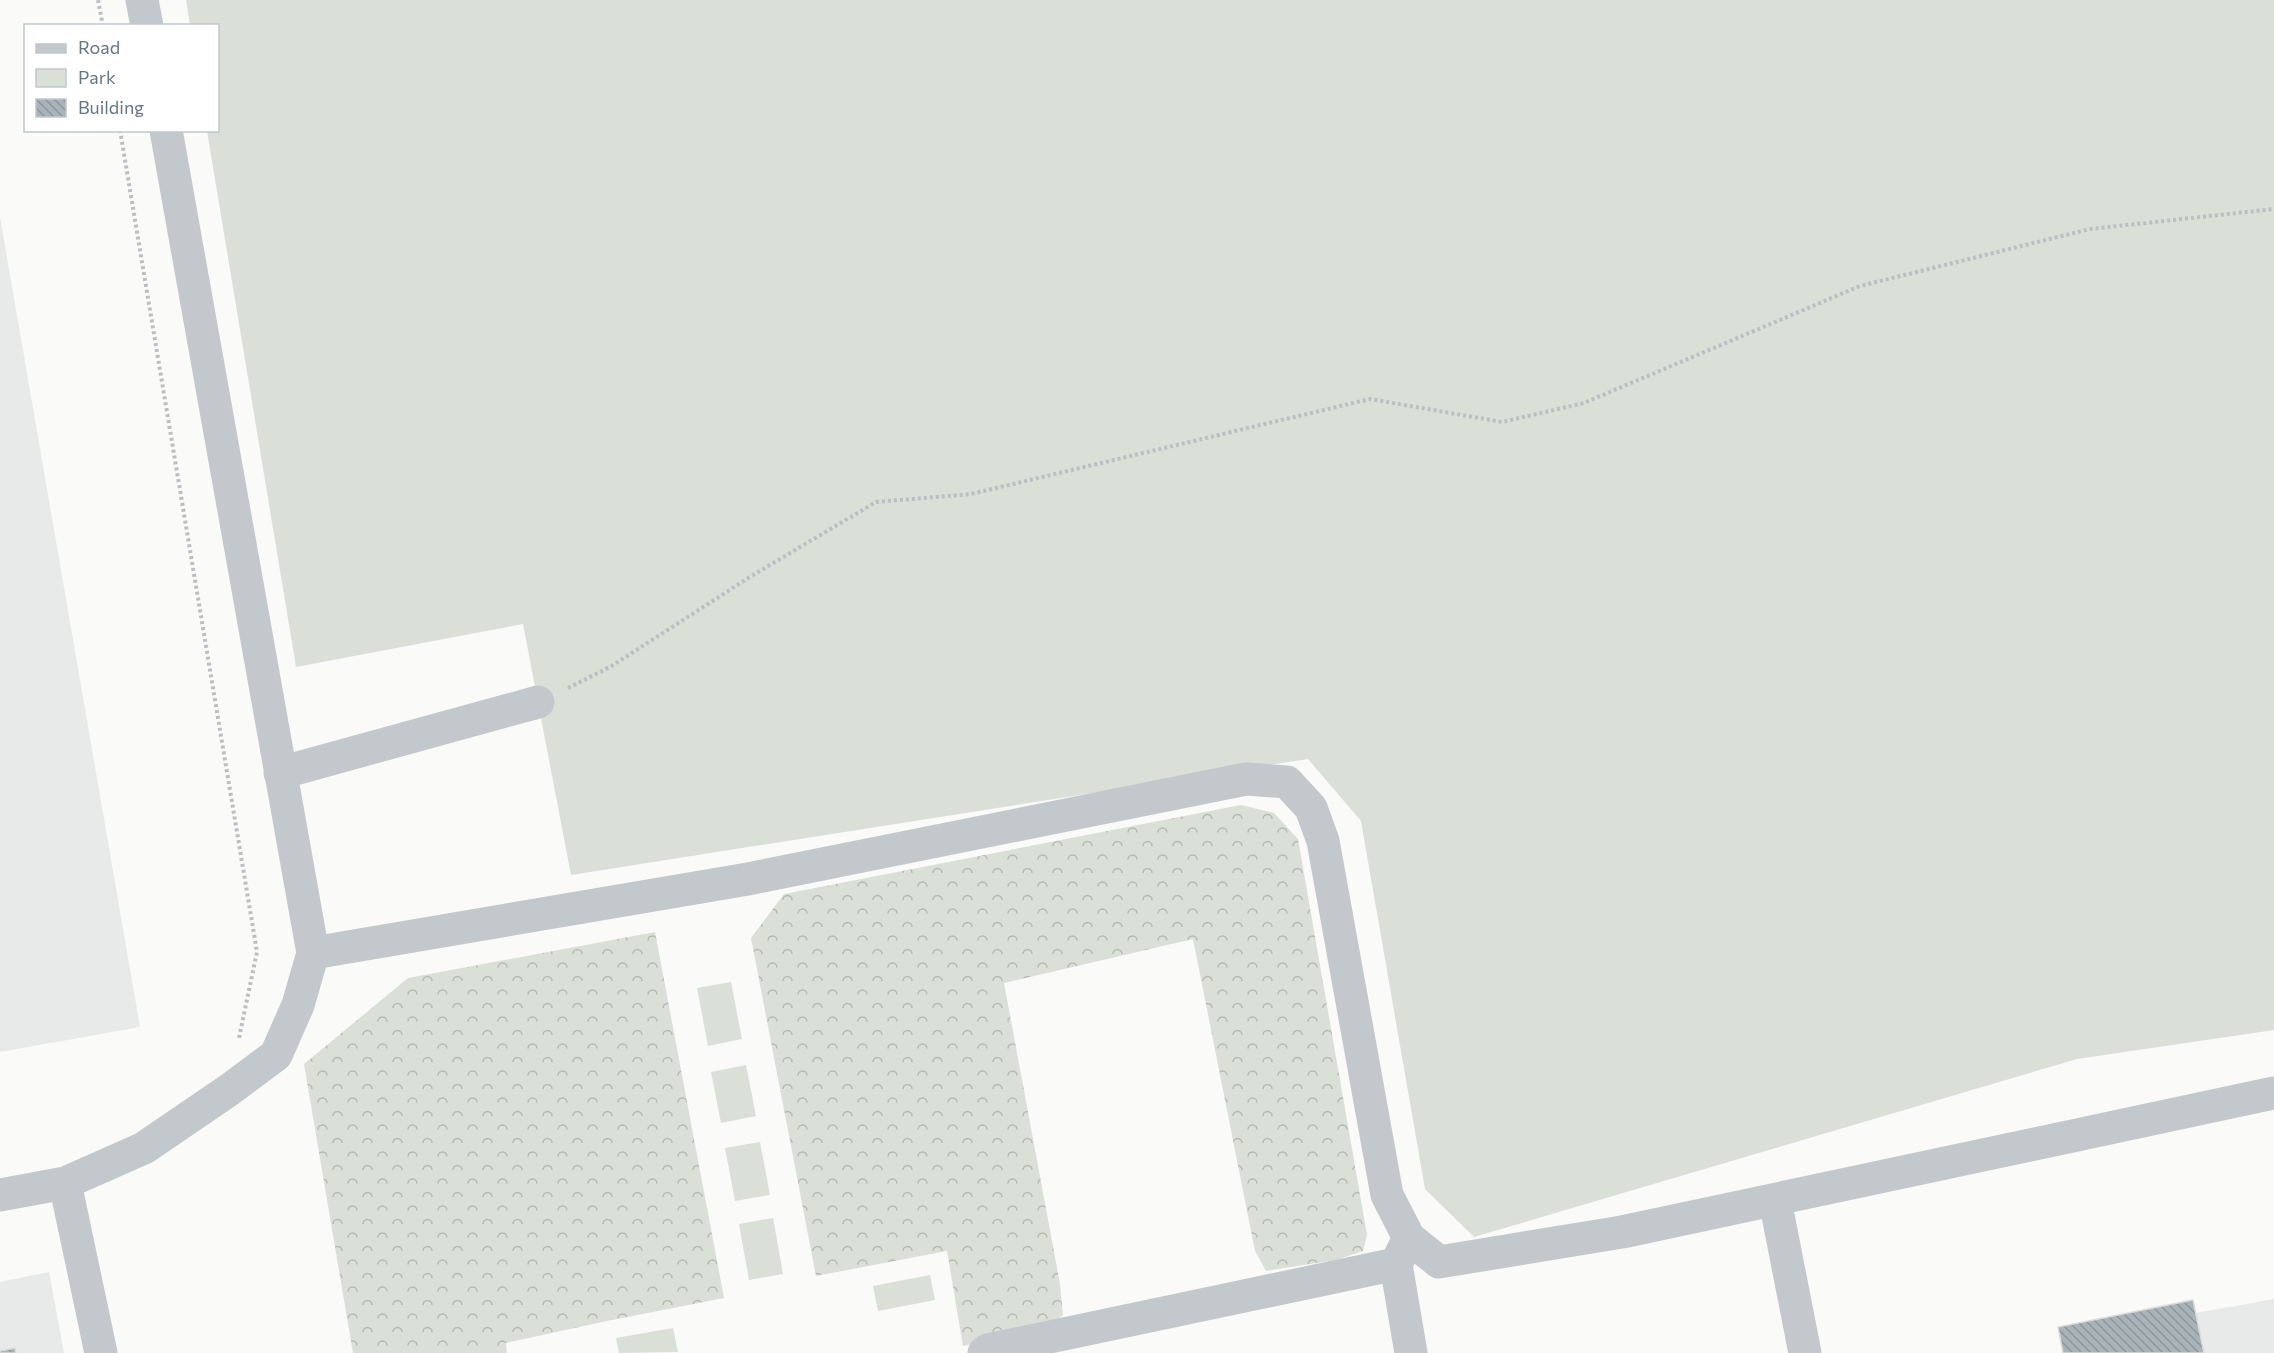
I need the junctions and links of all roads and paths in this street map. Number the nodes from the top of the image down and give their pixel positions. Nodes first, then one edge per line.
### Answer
1 (99, 0) edge
2 (142, 0) edge
3 (103, 24) edge
4 (147, 24) edge
5 (120, 132) edge
6 (166, 132) edge
7 (2274, 209) edge
8 (538, 702) joint
9 (280, 773) junction
10 (313, 953) junction
11 (229, 1090) junction
12 (2274, 1093) edge
13 (65, 1183) junction
14 (0, 1195) edge
15 (1775, 1200) junction
16 (1402, 1251) junction
17 (101, 1353) edge
18 (984, 1353) edge
19 (1411, 1353) edge
20 (1805, 1353) edge

1 - 3 path
2 - 4 street
5 - 11 path
6 - 9 street
7 - 8 path
8 - 9 street
9 - 10 street
10 - 11 street
10 - 16 street
11 - 13 street
12 - 15 street
13 - 14 street
13 - 17 street
15 - 16 street
15 - 20 street
16 - 18 street
16 - 19 street

